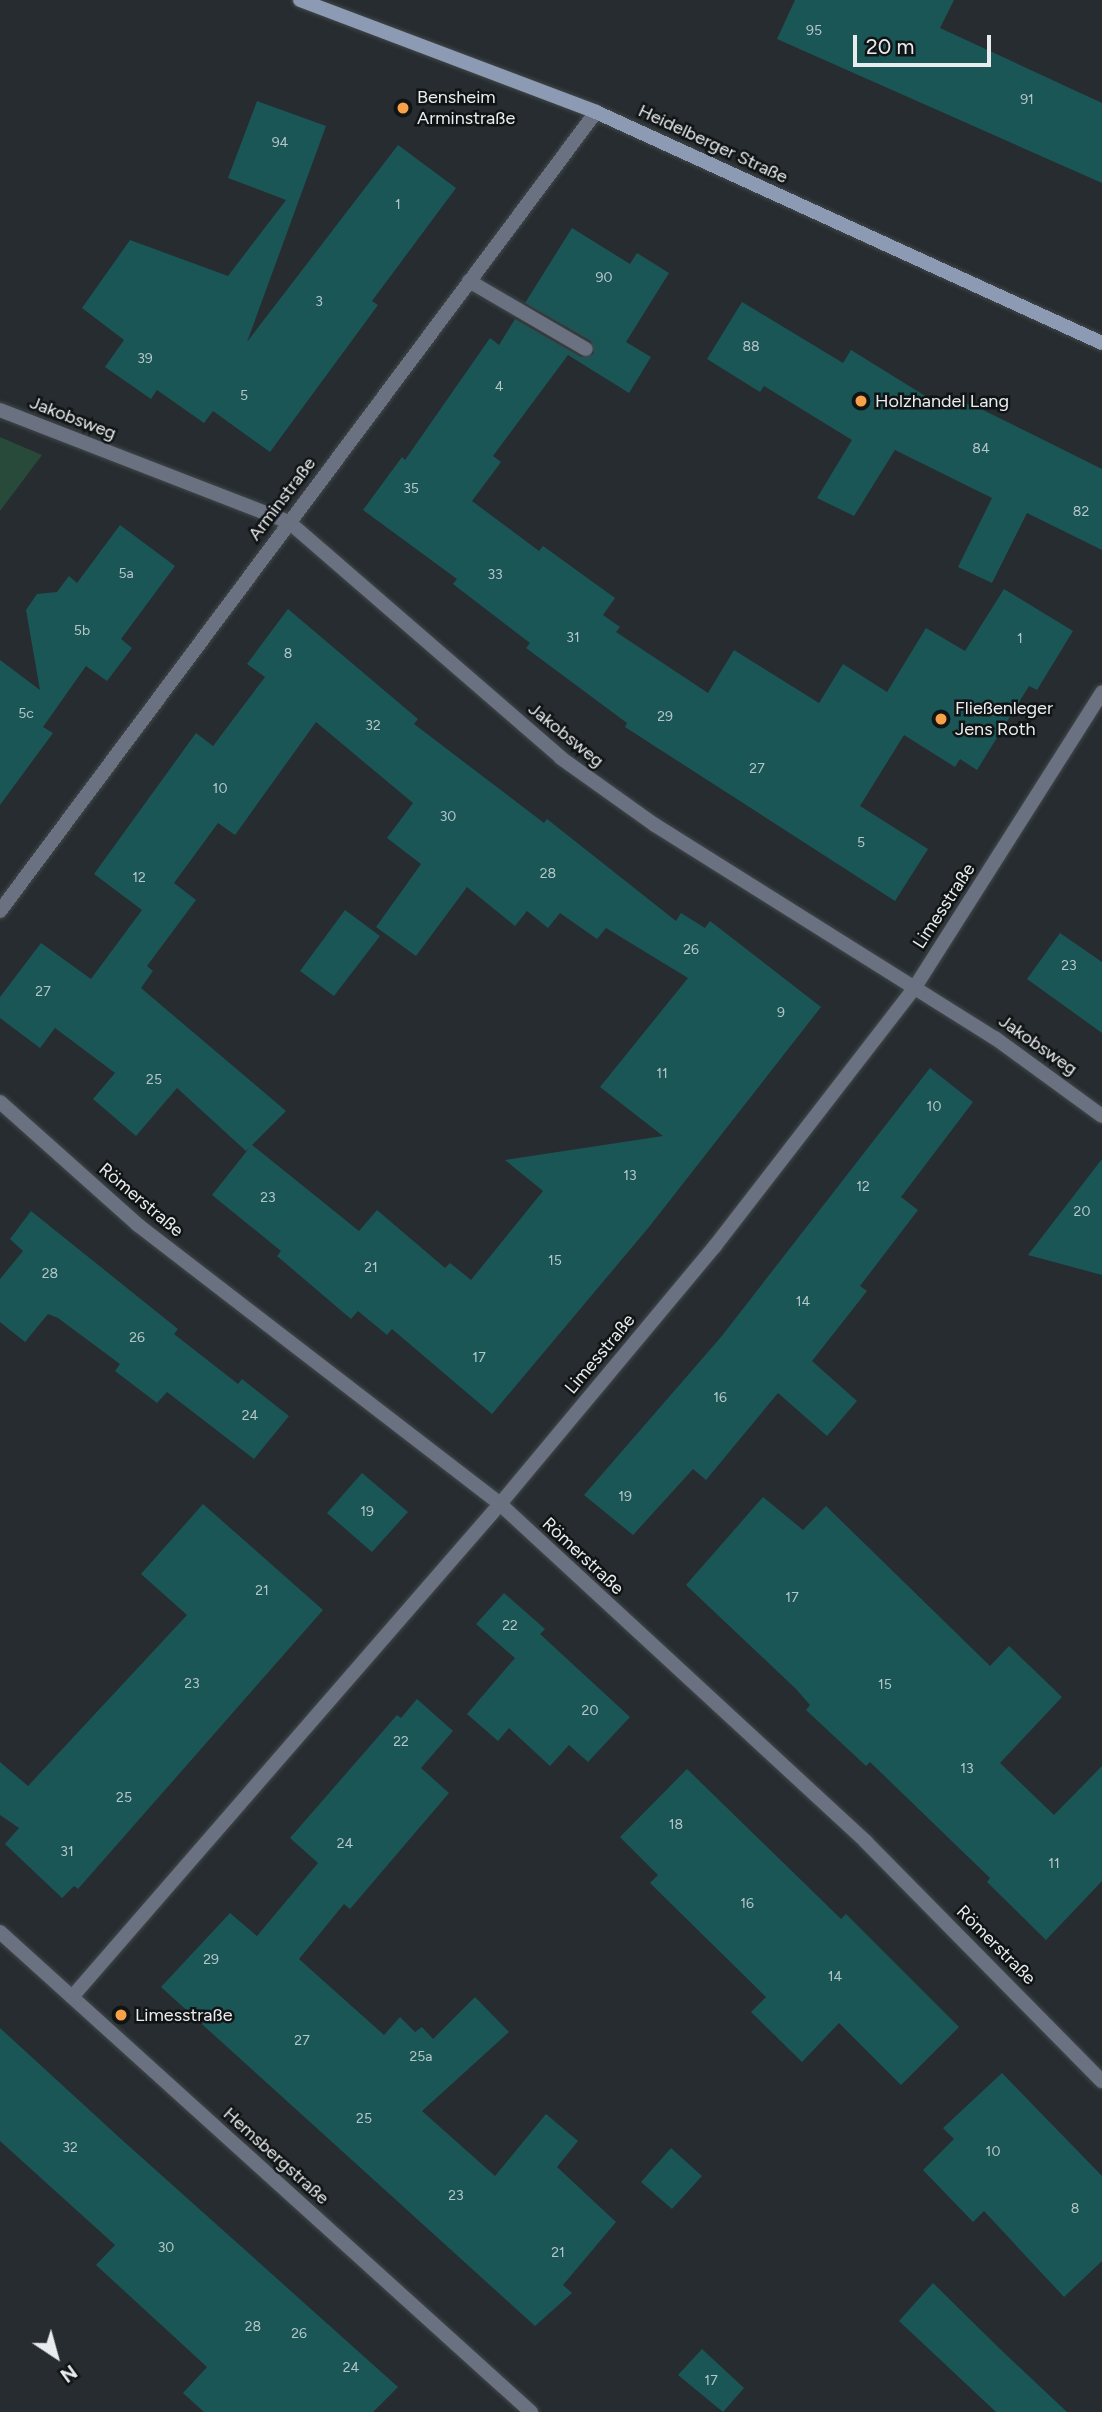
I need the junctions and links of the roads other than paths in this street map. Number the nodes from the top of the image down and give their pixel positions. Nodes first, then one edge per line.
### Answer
1 (300, 0) edge
2 (596, 112) junction
3 (469, 281) junction
4 (1102, 343) edge
5 (586, 349) dead end
6 (0, 410) edge
7 (289, 522) junction
8 (1102, 692) edge
9 (0, 911) edge
10 (915, 987) junction
11 (0, 1102) edge
12 (1102, 1116) edge
13 (499, 1504) junction
14 (0, 1932) edge
15 (72, 1997) junction
16 (1102, 2081) edge
17 (525, 2411) edge

1 - 2 street, Heidelberger Straße
2 - 3 street, Arminstraße
2 - 4 street, Heidelberger Straße
3 - 5 street
3 - 7 street, Arminstraße
6 - 7 street, Jakobsweg
7 - 9 street, Arminstraße
7 - 10 street, Jakobsweg
8 - 10 street, Limesstraße
10 - 12 street, Jakobsweg
10 - 13 street, Limesstraße
11 - 13 street, Römerstraße
13 - 15 street, Limesstraße
13 - 16 street, Römerstraße
14 - 15 street, Hemsbergstraße
15 - 17 street, Hemsbergstraße

